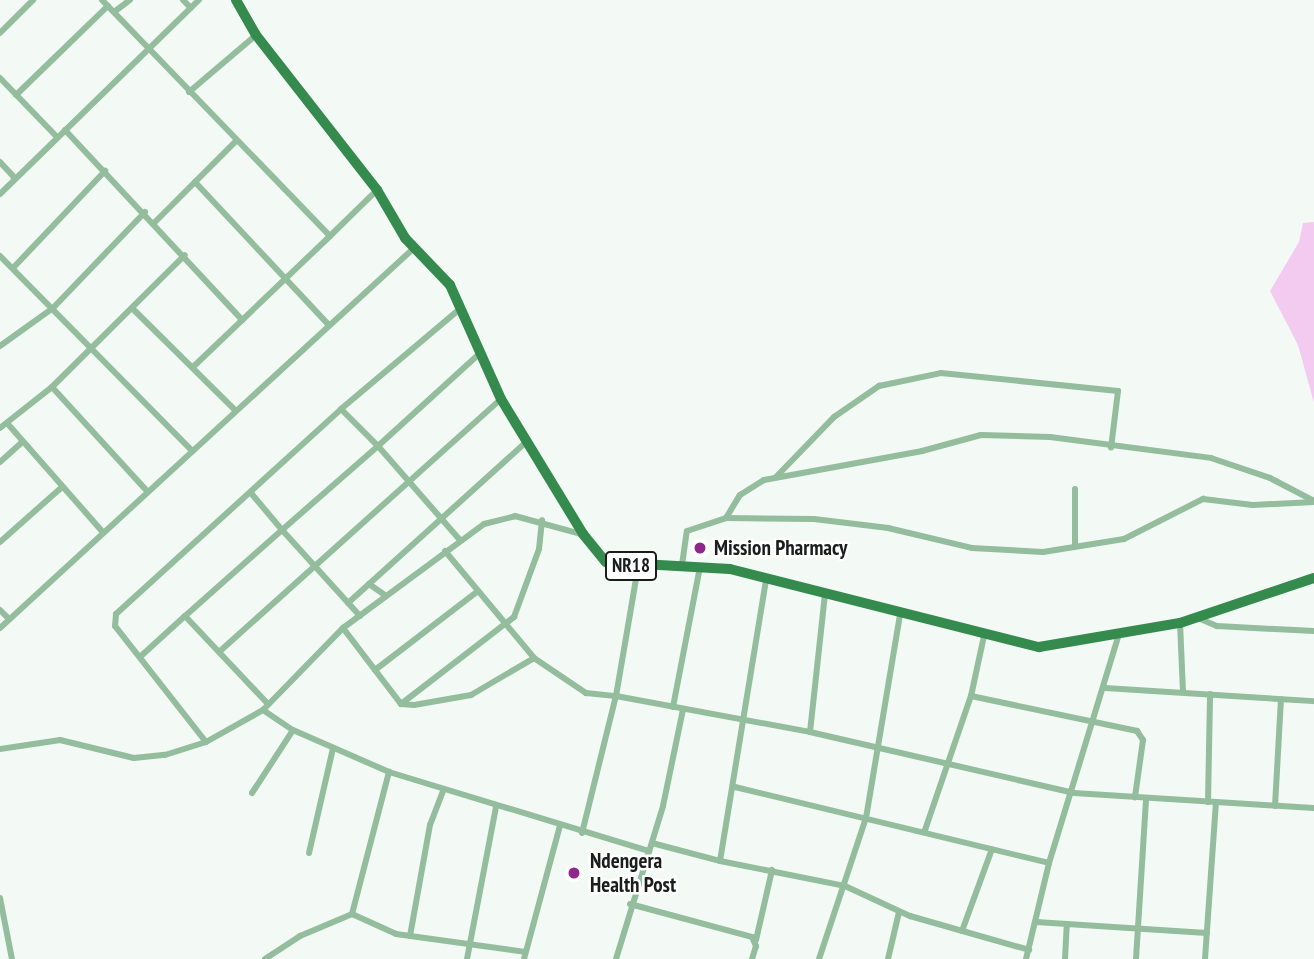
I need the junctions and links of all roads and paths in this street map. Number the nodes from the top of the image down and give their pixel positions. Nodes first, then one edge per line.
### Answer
1 (33, 0) edge
2 (102, 0) edge
3 (130, 0) edge
4 (183, 0) edge
5 (199, 0) edge
6 (236, 0) edge
7 (108, 6) junction
8 (191, 8) junction
9 (114, 12) junction
10 (0, 33) edge
11 (256, 35) junction
12 (151, 50) junction
13 (0, 78) edge
14 (189, 92) junction
15 (16, 95) junction
16 (65, 130) junction
17 (57, 137) junction
18 (235, 142) junction
19 (0, 163) edge
20 (105, 171) junction
21 (15, 178) junction
22 (195, 183) junction
23 (377, 190) junction
24 (0, 194) edge
25 (145, 212) junction
26 (155, 222) junction
27 (330, 236) junction
28 (414, 248) junction
29 (0, 256) edge
30 (185, 256) junction
31 (13, 268) junction
32 (285, 278) junction
33 (53, 308) junction
34 (461, 308) junction
35 (132, 309) junction
36 (242, 320) junction
37 (329, 325) junction
38 (0, 346) edge
39 (92, 347) junction
40 (479, 354) junction
41 (193, 367) junction
42 (52, 387) junction
43 (501, 399) junction
44 (341, 409) junction
45 (235, 410) junction
46 (7, 423) junction
47 (0, 428) edge
48 (22, 442) junction
49 (526, 442) junction
50 (378, 446) junction
51 (1111, 448) junction
52 (192, 451) junction
53 (0, 462) edge
54 (776, 477) junction
55 (411, 480) junction
56 (62, 487) junction
57 (1075, 489) dead end
58 (147, 491) junction
59 (251, 494) junction
60 (1314, 501) edge
61 (441, 516) junction
62 (726, 518) junction
63 (542, 520) junction
64 (282, 530) junction
65 (102, 531) junction
66 (583, 534) junction
67 (459, 539) junction
68 (0, 542) edge
69 (1075, 545) junction
70 (445, 551) junction
71 (314, 565) junction
72 (682, 565) junction
73 (700, 565) junction
74 (638, 567) junction
75 (1314, 578) edge
76 (766, 579) junction
77 (369, 584) junction
78 (478, 592) junction
79 (825, 594) junction
80 (386, 596) junction
81 (348, 603) junction
82 (0, 610) edge
83 (900, 614) junction
84 (186, 615) junction
85 (360, 616) junction
86 (1198, 618) junction
87 (9, 619) junction
88 (1180, 623) junction
89 (506, 624) junction
90 (0, 628) edge
91 (343, 628) junction
92 (1314, 631) edge
93 (1119, 634) junction
94 (984, 636) junction
95 (219, 652) junction
96 (141, 656) junction
97 (534, 658) junction
98 (375, 670) junction
99 (1105, 688) junction
100 (1183, 692) junction
101 (1210, 694) junction
102 (616, 696) junction
103 (971, 696) junction
104 (1281, 699) junction
105 (1314, 701) edge
106 (401, 704) junction
107 (266, 707) junction
108 (673, 707) junction
109 (683, 709) junction
110 (743, 719) junction
111 (1094, 726) junction
112 (293, 730) junction
113 (810, 732) junction
114 (206, 742) junction
115 (333, 748) junction
116 (0, 749) edge
117 (880, 749) junction
118 (950, 764) junction
119 (389, 772) junction
120 (735, 787) junction
121 (443, 791) junction
122 (252, 793) dead end
123 (1074, 793) junction
124 (1135, 797) junction
125 (1146, 798) junction
126 (1212, 803) junction
127 (1275, 806) junction
128 (496, 807) junction
129 (1314, 808) edge
130 (866, 818) junction
131 (560, 826) junction
132 (925, 830) junction
133 (583, 833) junction
134 (652, 843) junction
135 (992, 849) junction
136 (649, 851) junction
137 (309, 853) dead end
138 (720, 862) junction
139 (1049, 863) junction
140 (772, 870) junction
141 (845, 886) junction
142 (0, 898) edge
143 (630, 904) junction
144 (900, 912) junction
145 (352, 914) junction
146 (1036, 922) junction
147 (1067, 925) junction
148 (1138, 928) junction
149 (962, 931) junction
150 (1207, 933) junction
151 (410, 936) junction
152 (756, 940) junction
153 (471, 941) junction
154 (1029, 950) junction
155 (525, 955) edge
156 (12, 959) edge
157 (265, 959) edge
158 (467, 959) edge
159 (616, 959) edge
160 (752, 959) edge
161 (819, 959) edge
162 (888, 959) edge
163 (1026, 959) edge
164 (1065, 959) edge
165 (1136, 959) edge
166 (1205, 959) edge

1 - 10 street
2 - 7 street
3 - 9 street
4 - 8 street
5 - 8 street
6 - 11 main road, NR18
7 - 9 street
7 - 15 street
8 - 12 street
9 - 12 street
11 - 14 street
11 - 23 main road, NR18
12 - 14 street
12 - 16 street
13 - 15 street
14 - 18 street
15 - 17 street
16 - 17 street
16 - 20 street
17 - 21 street
18 - 22 street
18 - 27 street
19 - 21 street
20 - 25 street
20 - 31 street
21 - 24 street
22 - 26 street
22 - 32 street
23 - 27 street
23 - 28 main road, NR18
25 - 26 street
25 - 33 street
26 - 30 street
27 - 32 street
28 - 34 main road, NR18
28 - 37 street
29 - 31 street
30 - 35 street
30 - 36 street
31 - 33 street
32 - 36 street
32 - 37 street
33 - 38 street
33 - 39 street
34 - 40 main road, NR18
34 - 44 street
35 - 39 street
35 - 41 street
36 - 41 street
37 - 45 street
39 - 42 street
39 - 52 street
40 - 43 main road, NR18
40 - 50 street
41 - 45 street
42 - 46 street
42 - 58 street
43 - 49 main road, NR18
43 - 55 street
44 - 50 street
44 - 59 street
45 - 52 street
46 - 47 street
46 - 48 street
48 - 53 street
48 - 56 street
49 - 61 street
49 - 66 main road, NR18
50 - 55 street
50 - 64 street
51 - 54 street
51 - 54 street
51 - 60 street
52 - 58 street
54 - 62 street
55 - 61 street
55 - 71 street
56 - 65 street
56 - 68 street
57 - 69 street
58 - 65 street
59 - 64 street
59 - 96 street
60 - 69 street
61 - 67 street
61 - 77 street
62 - 69 street
62 - 72 street
63 - 66 street
63 - 67 street
63 - 89 street
64 - 71 street
64 - 84 street
65 - 87 street
66 - 74 main road, NR18
67 - 70 street
70 - 78 street
70 - 80 street
71 - 81 street
71 - 95 street
72 - 73 main road, NR18
72 - 74 main road, NR18
73 - 76 main road, NR18
73 - 108 street
74 - 102 street
75 - 86 main road, NR18
76 - 79 main road, NR18
76 - 110 street
77 - 80 street
77 - 81 street
78 - 89 street
78 - 98 street
79 - 83 main road, NR18
79 - 113 street
80 - 85 street
81 - 85 street
82 - 87 street
83 - 94 main road, NR18
83 - 117 street
84 - 95 street
84 - 96 street
85 - 91 street
86 - 88 main road, NR18
86 - 92 street
87 - 90 street
88 - 93 main road, NR18
88 - 100 street
89 - 97 street
89 - 106 street
91 - 98 street
91 - 107 street
93 - 94 main road, NR18
93 - 99 street
94 - 103 street
95 - 107 street
96 - 114 street
97 - 102 street
97 - 106 street
98 - 106 street
99 - 100 street
99 - 111 street
100 - 101 street
101 - 104 street
101 - 126 street
102 - 108 street
102 - 133 street
103 - 111 street
103 - 118 street
104 - 105 street
104 - 127 street
107 - 112 street
107 - 114 street
108 - 109 street
109 - 110 street
109 - 134 street
110 - 113 street
110 - 120 street
111 - 123 street
111 - 124 street
112 - 115 street
112 - 122 street
113 - 117 street
114 - 116 street
115 - 119 street
115 - 137 street
117 - 118 street
117 - 130 street
118 - 123 street
118 - 132 street
119 - 121 street
119 - 145 street
120 - 130 street
120 - 138 street
121 - 128 street
121 - 151 street
123 - 124 street
123 - 139 street
124 - 125 street
125 - 126 street
125 - 148 street
126 - 127 street
126 - 150 street
127 - 129 street
128 - 131 street
128 - 153 street
130 - 132 street
130 - 141 street
131 - 133 street
131 - 155 street
132 - 135 street
133 - 136 street
134 - 136 street
134 - 138 street
135 - 139 street
135 - 149 street
136 - 143 street
138 - 140 street
139 - 146 street
140 - 141 street
140 - 152 street
141 - 144 street
141 - 161 street
142 - 156 street
143 - 152 street
143 - 159 street
144 - 149 street
144 - 162 street
145 - 151 street
145 - 157 street
146 - 147 street
146 - 154 street
147 - 148 street
147 - 164 street
148 - 150 street
148 - 165 street
149 - 154 street
150 - 166 street
151 - 153 street
152 - 160 street
153 - 155 street
153 - 158 street
154 - 163 street

